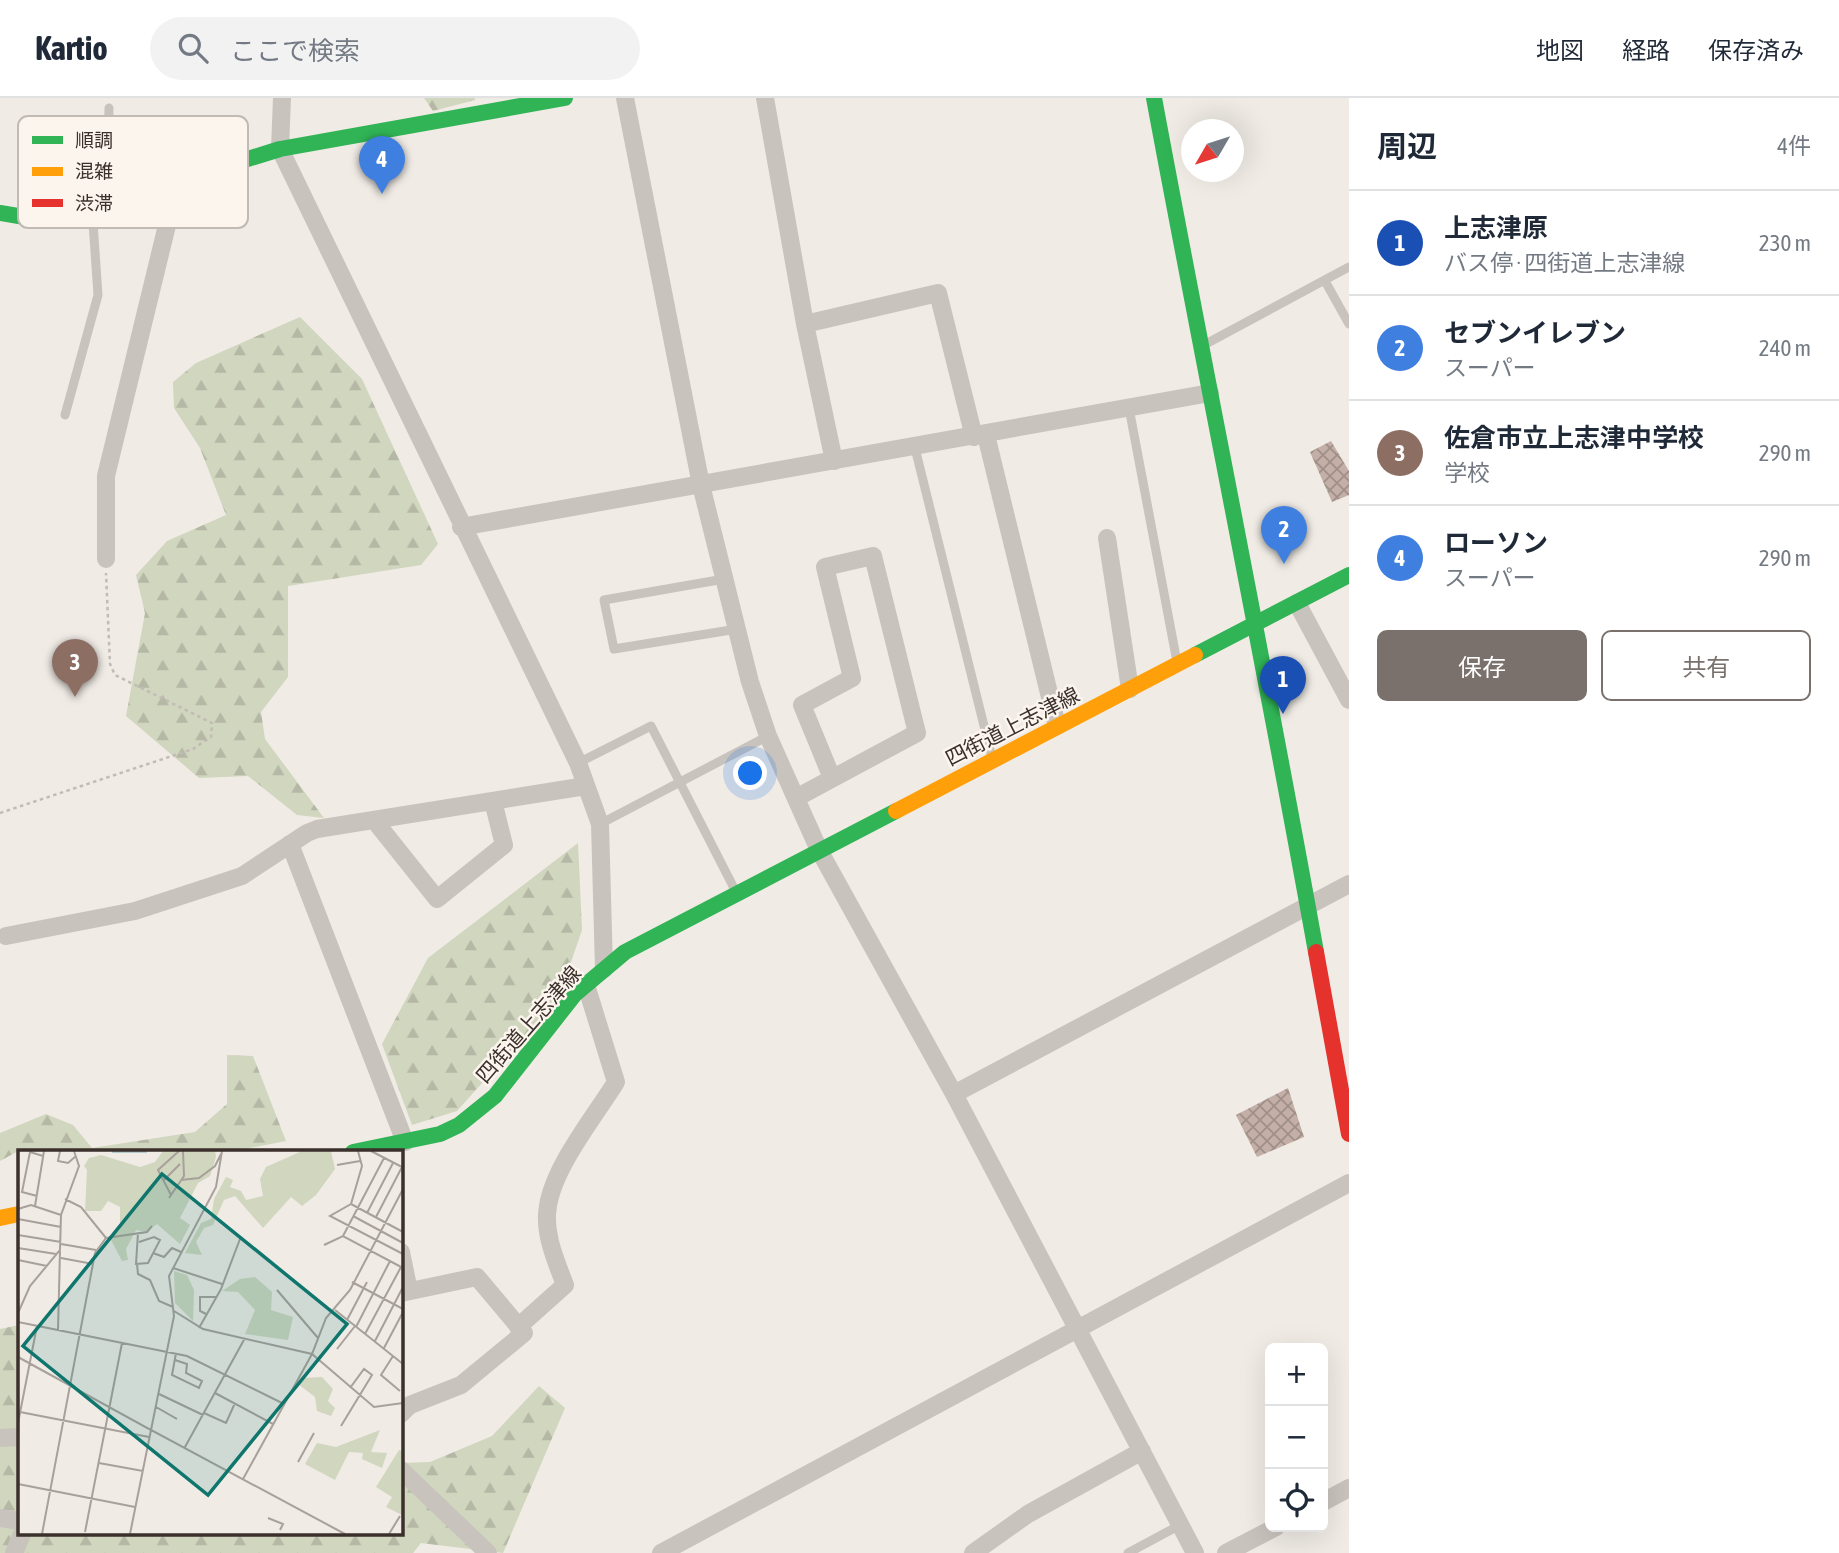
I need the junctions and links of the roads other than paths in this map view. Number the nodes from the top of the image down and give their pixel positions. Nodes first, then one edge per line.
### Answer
1 (282, 98) edge
2 (565, 98) edge
3 (625, 98) edge
4 (765, 98) edge
5 (1154, 98) edge
6 (109, 108) dead end
7 (108, 116) edge
8 (280, 149) junction
9 (248, 159) edge
10 (0, 213) edge
11 (18, 216) edge
12 (99, 228) edge
13 (166, 228) edge
14 (1349, 267) edge
15 (1325, 281) junction
16 (804, 324) junction
17 (1349, 324) edge
18 (1200, 347) junction
19 (1210, 393) junction
20 (1129, 408) junction
21 (65, 415) dead end
22 (980, 436) junction
23 (915, 448) junction
24 (834, 461) junction
25 (701, 485) junction
26 (461, 527) junction
27 (1107, 538) dead end
28 (106, 559) road end
29 (1349, 575) edge
30 (724, 579) junction
31 (1297, 603) junction
32 (1257, 624) junction
33 (737, 629) junction
34 (1178, 664) junction
35 (1130, 689) junction
36 (1349, 700) edge
37 (1057, 726) junction
38 (768, 736) junction
39 (992, 759) junction
40 (578, 763) junction
41 (832, 778) junction
42 (681, 782) junction
43 (586, 786) junction
44 (796, 798) junction
45 (494, 801) junction
46 (373, 820) junction
47 (600, 824) junction
48 (290, 844) junction
49 (819, 850) junction
50 (1349, 884) edge
51 (736, 893) junction
52 (1308, 906) junction
53 (6, 936) dead end
54 (604, 969) junction
55 (586, 985) junction
56 (954, 1094) junction
57 (1349, 1134) edge
58 (405, 1142) junction
59 (363, 1150) edge
60 (1349, 1183) edge
61 (18, 1214) edge
62 (0, 1218) edge
63 (402, 1262) edge
64 (405, 1292) edge
65 (518, 1327) junction
66 (1077, 1329) junction
67 (404, 1404) edge
68 (18, 1437) edge
69 (0, 1438) edge
70 (1142, 1451) junction
71 (402, 1471) edge
72 (1349, 1488) edge
73 (1328, 1499) edge
74 (0, 1518) edge
75 (18, 1521) edge
76 (1180, 1525) junction
77 (1266, 1532) edge
78 (21, 1536) edge
79 (694, 1545) edge
80 (14, 1553) edge
81 (488, 1553) edge
82 (661, 1553) edge
83 (973, 1553) edge
84 (1128, 1553) edge
85 (1195, 1553) edge
86 (1226, 1553) edge

1 - 8 street
2 - 8 main road
3 - 25 street
4 - 16 street
5 - 18 main road
6 - 7 lane
8 - 9 main road
8 - 26 street
10 - 11 main road
12 - 21 lane
13 - 28 street
14 - 15 lane
15 - 17 lane
15 - 18 lane
16 - 22 street
16 - 24 street
18 - 19 main road
19 - 20 street
19 - 32 main road
20 - 22 street
20 - 34 lane
22 - 23 street
22 - 37 street
23 - 24 street
23 - 39 lane
24 - 25 street
25 - 26 street
25 - 30 street
26 - 40 street
27 - 35 street
29 - 31 main road, 四街道上志津線
30 - 33 street
30 - 33 lane
31 - 32 main road, 四街道上志津線
31 - 36 street
32 - 34 main road, 四街道上志津線
32 - 52 main road
33 - 38 street
34 - 35 main road, 四街道上志津線
35 - 37 main road, 四街道上志津線
37 - 39 main road, 四街道上志津線
38 - 42 lane
38 - 44 street
39 - 49 main road, 四街道上志津線
40 - 42 lane
40 - 43 street
41 - 41 street
41 - 44 street
42 - 47 lane
42 - 51 lane
43 - 45 street
43 - 47 street
44 - 49 street
45 - 46 street
45 - 46 street
46 - 48 street
47 - 54 street
48 - 53 street
48 - 58 street
49 - 51 main road, 四街道上志津線
49 - 56 street
50 - 52 street
51 - 54 main road, 四街道上志津線
52 - 56 street
52 - 57 main road
54 - 55 main road, 四街道上志津線
55 - 58 main road, 四街道上志津線
55 - 65 street
56 - 66 street
58 - 59 main road, 四街道上志津線
60 - 66 street
61 - 62 main road
63 - 64 street
64 - 65 street
65 - 67 street
66 - 70 street
66 - 79 street
68 - 69 street
70 - 76 street
70 - 83 street
71 - 81 street
72 - 73 street
74 - 75 street
76 - 84 lane
76 - 85 street
77 - 86 street
78 - 80 street
79 - 82 street

